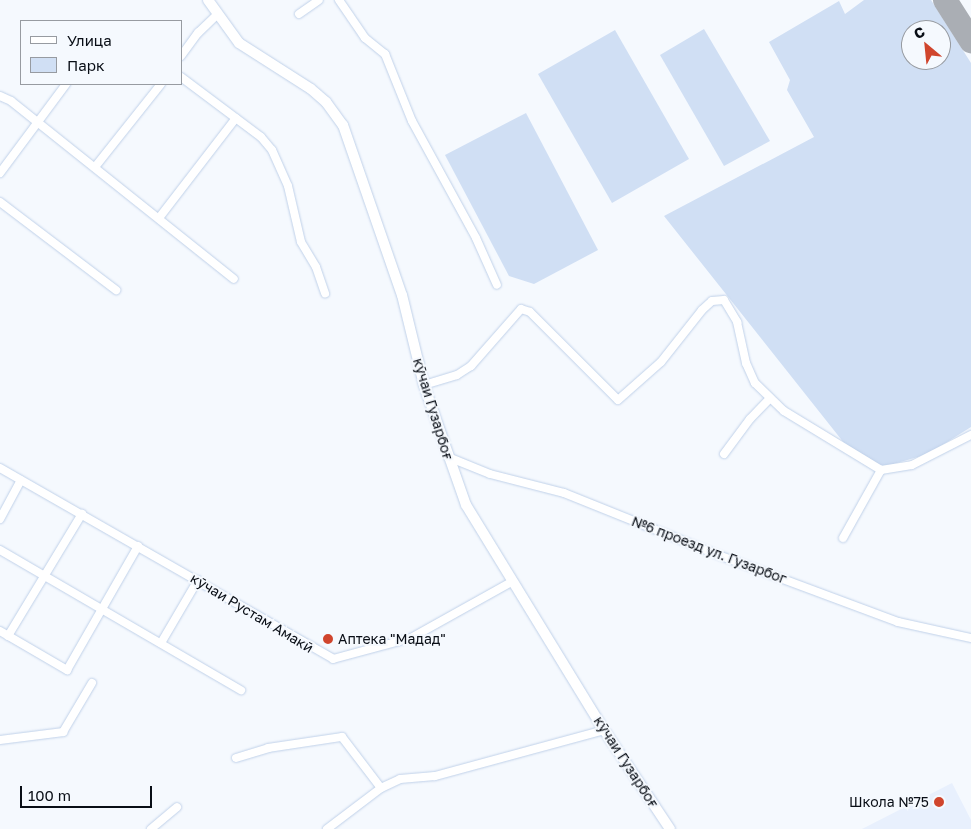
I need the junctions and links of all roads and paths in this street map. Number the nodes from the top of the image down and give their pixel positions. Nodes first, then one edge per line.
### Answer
1 (208, 0) edge
2 (320, 0) edge
3 (339, 0) edge
4 (218, 14) junction
5 (299, 14) dead end
6 (182, 55) edge
7 (182, 77) edge
8 (65, 85) edge
9 (160, 85) edge
10 (0, 96) edge
11 (236, 118) junction
12 (37, 121) junction
13 (95, 167) junction
14 (0, 173) edge
15 (0, 202) edge
16 (159, 218) junction
17 (234, 279) dead end
18 (497, 285) dead end
19 (116, 290) dead end
20 (326, 293) dead end
21 (424, 385) junction
22 (770, 398) junction
23 (971, 435) edge
24 (724, 454) dead end
25 (448, 457) junction
26 (0, 468) edge
27 (881, 470) junction
28 (21, 480) junction
29 (82, 514) junction
30 (0, 519) edge
31 (843, 538) dead end
32 (138, 546) junction
33 (0, 550) edge
34 (43, 577) junction
35 (198, 580) junction
36 (512, 581) junction
37 (102, 609) junction
38 (0, 631) edge
39 (8, 636) junction
40 (971, 638) edge
41 (161, 643) junction
42 (92, 683) dead end
43 (241, 690) dead end
44 (604, 730) junction
45 (0, 740) edge
46 (236, 758) dead end
47 (381, 788) junction
48 (177, 807) dead end
49 (151, 829) edge
50 (327, 829) edge
51 (670, 829) edge

1 - 4 street, кӯчаи Гузарбоғ
2 - 5 street
3 - 18 street
4 - 6 street
4 - 21 street, кӯчаи Гузарбоғ
7 - 11 street
8 - 12 street
9 - 13 street
10 - 12 street
11 - 16 street
11 - 20 street
12 - 13 street
12 - 14 street
13 - 16 street
15 - 19 street
16 - 17 street
21 - 22 street
21 - 25 street, кӯчаи Гузарбоғ
22 - 24 street
22 - 27 street
23 - 27 street
25 - 36 street, кӯчаи Гузарбоғ
25 - 40 street, №6 проезд ул. Гузарбог
26 - 28 street, кӯчаи Рустам Амакӣ
27 - 31 street
28 - 29 street, кӯчаи Рустам Амакӣ
28 - 30 street
29 - 32 street, кӯчаи Рустам Амакӣ
29 - 34 street
32 - 35 street, кӯчаи Рустам Амакӣ
32 - 37 street
33 - 34 street
34 - 37 street
34 - 39 street
35 - 36 street, кӯчаи Рустам Амакӣ
35 - 41 street
36 - 44 street, кӯчаи Гузарбоғ
37 - 39 street
37 - 41 street
38 - 39 street
41 - 43 street
42 - 45 street
44 - 47 street
44 - 51 street, кӯчаи Гузарбоғ
46 - 47 street
47 - 50 street
48 - 49 street

